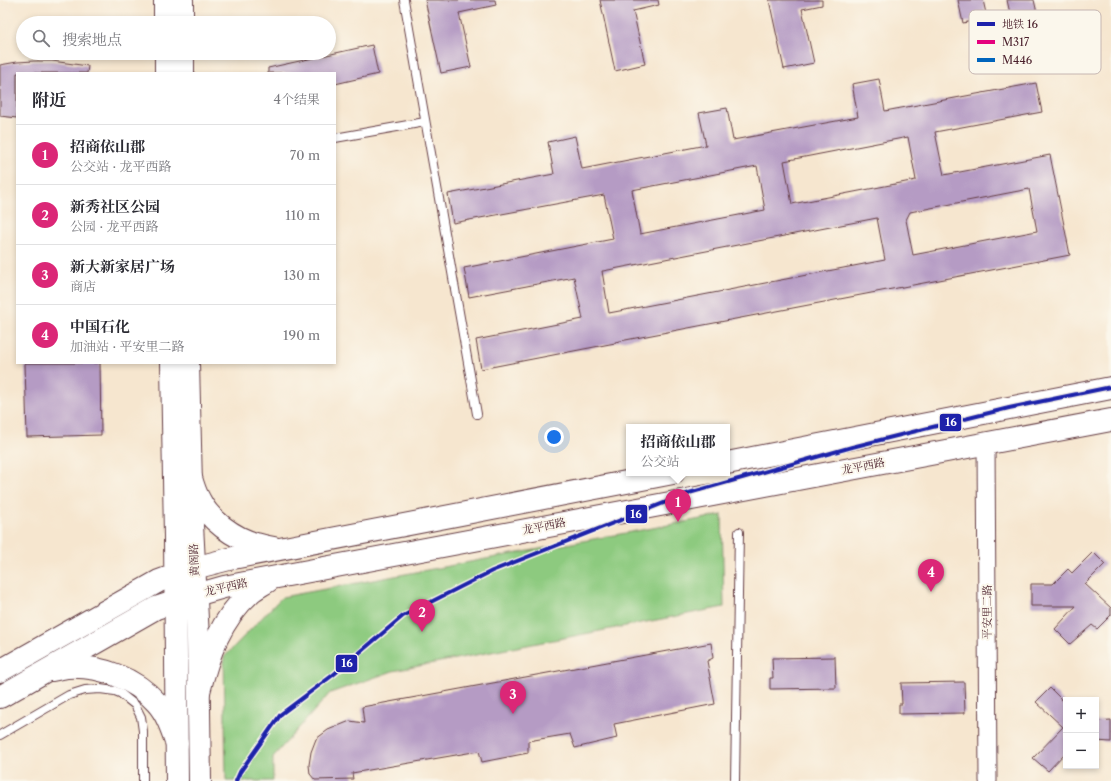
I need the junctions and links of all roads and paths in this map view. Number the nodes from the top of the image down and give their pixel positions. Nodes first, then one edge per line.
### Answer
1 (165, 0) edge
2 (182, 0) edge
3 (404, 0) edge
4 (165, 16) edge
5 (182, 16) edge
6 (166, 60) edge
7 (183, 60) edge
8 (166, 72) edge
9 (183, 72) edge
10 (425, 122) junction
11 (336, 138) edge
12 (172, 364) edge
13 (188, 364) edge
14 (1111, 388) edge
15 (477, 414) dead end
16 (1111, 420) edge
17 (909, 427) junction
18 (986, 443) junction
19 (914, 456) junction
20 (730, 462) edge
21 (658, 476) edge
22 (191, 478) junction
23 (426, 521) junction
24 (740, 532) dead end
25 (431, 548) junction
26 (282, 549) junction
27 (185, 571) junction
28 (273, 577) junction
29 (186, 598) junction
30 (0, 671) edge
31 (45, 672) junction
32 (199, 692) junction
33 (0, 697) edge
34 (0, 735) edge
35 (177, 744) junction
36 (143, 781) edge
37 (177, 781) edge
38 (200, 781) edge
39 (735, 781) edge
40 (988, 781) edge

1 - 4 main road
2 - 5 main road
3 - 10 lane
6 - 8 main road
7 - 9 main road
10 - 11 lane
10 - 15 lane
12 - 27 main road, 黄阁路
13 - 22 main road, 黄阁路
14 - 17 main road
16 - 18 main road, 龙平西路
17 - 19 main road
17 - 20 main road
18 - 19 main road, 龙平西路
18 - 40 street, 平安里二路
19 - 25 main road, 龙平西路
21 - 23 main road
22 - 26 main road
22 - 27 main road, 黄阁路
23 - 25 main road
23 - 26 main road
24 - 39 lane
25 - 28 main road, 龙平西路
26 - 27 main road
27 - 29 main road, 黄阁路
27 - 30 main road
28 - 29 main road, 龙平西路
28 - 32 main road
29 - 31 main road, 龙平西路
29 - 32 main road, 黄阁路
29 - 35 main road, 黄阁路
31 - 33 main road, 龙平西路
31 - 35 main road
32 - 38 main road, 黄阁路
34 - 36 lane
35 - 37 main road, 黄阁路

